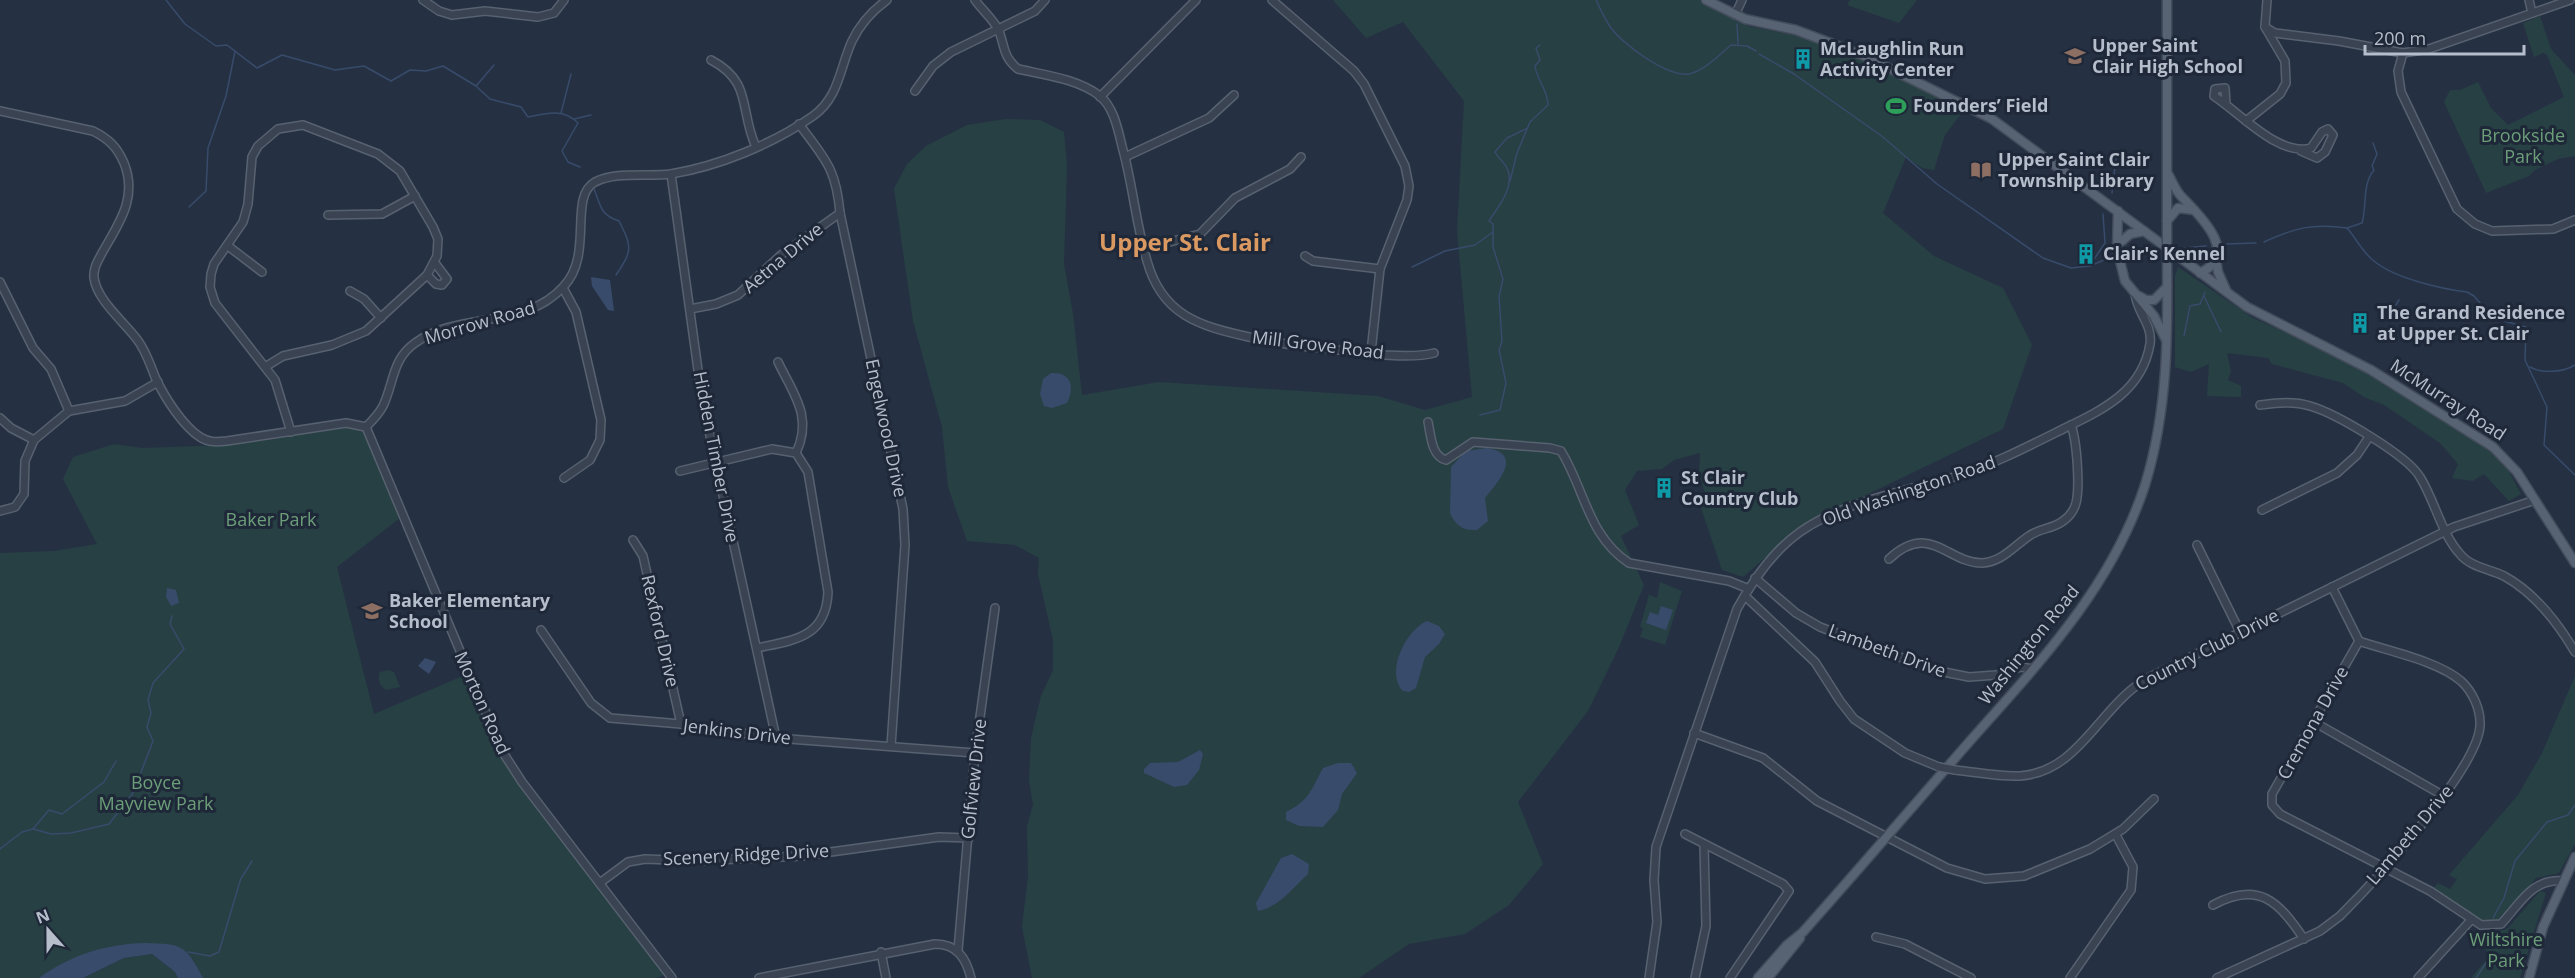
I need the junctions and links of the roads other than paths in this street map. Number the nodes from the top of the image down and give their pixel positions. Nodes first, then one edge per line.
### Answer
1 (423, 0) edge
2 (564, 0) edge
3 (885, 0) edge
4 (975, 0) edge
5 (1045, 0) edge
6 (1196, 0) edge
7 (1272, 0) edge
8 (1706, 0) edge
9 (1742, 0) edge
10 (2167, 0) edge
11 (2267, 0) edge
12 (2529, 0) edge
13 (2570, 0) edge
14 (2532, 12) junction
15 (1735, 15) junction
16 (2265, 27) junction
17 (999, 30) junction
18 (2403, 53) junction
19 (711, 60) dead end
20 (915, 91) dead end
21 (1234, 95) dead end
22 (1100, 97) junction
23 (2226, 104) dead end
24 (0, 111) edge
25 (2246, 121) junction
26 (799, 124) junction
27 (756, 147) junction
28 (2301, 151) junction
29 (1125, 157) junction
30 (1301, 157) dead end
31 (2167, 172) junction
32 (671, 174) junction
33 (415, 196) junction
34 (2196, 210) junction
35 (2118, 211) junction
36 (840, 213) junction
37 (328, 215) dead end
38 (2575, 220) edge
39 (2167, 222) junction
40 (2144, 231) junction
41 (2122, 241) junction
42 (2215, 243) junction
43 (228, 246) junction
44 (1143, 249) junction
45 (2120, 255) junction
46 (1305, 256) dead end
47 (2216, 258) junction
48 (435, 263) junction
49 (1380, 269) junction
50 (262, 272) dead end
51 (2200, 273) junction
52 (427, 275) junction
53 (0, 282) edge
54 (2167, 286) junction
55 (563, 288) junction
56 (350, 291) dead end
57 (2135, 293) junction
58 (2228, 294) junction
59 (690, 309) junction
60 (381, 318) junction
61 (2167, 342) junction
62 (1371, 351) junction
63 (1434, 352) dead end
64 (778, 362) dead end
65 (265, 367) junction
66 (158, 382) junction
67 (2260, 405) dead end
68 (69, 411) junction
69 (0, 418) edge
70 (1428, 422) dead end
71 (2071, 425) junction
72 (366, 427) junction
73 (291, 432) junction
74 (2369, 437) junction
75 (34, 440) junction
76 (796, 453) junction
77 (715, 462) junction
78 (680, 471) dead end
79 (564, 478) dead end
80 (2535, 500) junction
81 (2262, 510) dead end
82 (0, 511) edge
83 (2446, 531) junction
84 (633, 540) dead end
85 (2197, 545) dead end
86 (1889, 559) dead end
87 (2575, 563) edge
88 (1755, 578) junction
89 (2332, 587) junction
90 (1747, 592) junction
91 (995, 608) dead end
92 (542, 630) dead end
93 (2240, 632) junction
94 (2359, 641) junction
95 (757, 648) junction
96 (2575, 652) edge
97 (2033, 669) junction
98 (2313, 722) junction
99 (681, 724) junction
100 (1694, 733) junction
101 (776, 738) junction
102 (891, 746) junction
103 (975, 753) junction
104 (2444, 796) junction
105 (2154, 799) dead end
106 (1685, 834) dead end
107 (2116, 835) junction
108 (1886, 837) junction
109 (969, 838) junction
110 (1704, 845) junction
111 (2575, 857) edge
112 (2383, 867) junction
113 (2563, 881) junction
114 (601, 882) junction
115 (2213, 905) dead end
116 (2471, 920) junction
117 (1803, 932) junction
118 (1876, 937) dead end
119 (2304, 939) junction
120 (958, 950) junction
121 (881, 952) junction
122 (784, 976) edge
123 (672, 978) edge
124 (759, 978) edge
125 (886, 978) edge
126 (971, 978) edge
127 (1649, 978) edge
128 (1695, 978) edge
129 (1730, 978) edge
130 (1758, 978) edge
131 (1768, 978) edge
132 (1971, 978) edge
133 (2070, 978) edge
134 (2217, 978) edge
135 (2418, 978) edge
136 (2529, 978) edge

1 - 2 street
3 - 26 street, Morrow Road
4 - 17 street
5 - 17 street
6 - 22 street
7 - 49 street
8 - 15 main road, McMurray Road
9 - 15 street
10 - 31 main road, Washington Road
11 - 16 street
12 - 14 street
13 - 14 street
14 - 18 street
15 - 35 main road, McMurray Road
16 - 18 street
16 - 25 street
17 - 20 street
17 - 22 street
18 - 38 street
19 - 27 street
21 - 29 street
22 - 29 street, Mill Grove Road
23 - 25 street
24 - 66 street
25 - 28 street
26 - 27 street, Morrow Road
26 - 36 street, Engelwood Drive
27 - 32 street, Morrow Road
28 - 28 street
29 - 44 street, Mill Grove Road
30 - 44 street
31 - 34 main road
31 - 39 main road, Washington Road
32 - 55 street, Morrow Road
32 - 59 street, Hidden Timber Drive
33 - 37 street
33 - 43 street
33 - 48 street
34 - 39 main road
34 - 42 main road
35 - 40 main road, McMurray Road
35 - 41 main road
35 - 45 main road
36 - 59 street, Aetna Drive
36 - 102 street, Engelwood Drive
39 - 54 main road, Washington Road, bridge
40 - 41 main road
40 - 51 main road, McMurray Road
41 - 45 main road
42 - 47 main road
42 - 51 main road
43 - 50 street
43 - 65 street
44 - 62 street, Mill Grove Road
45 - 57 main road
46 - 49 street
47 - 51 main road
47 - 58 main road
48 - 52 street
48 - 52 street
49 - 62 street
51 - 58 main road, McMurray Road
52 - 60 street
53 - 68 street
54 - 57 main road
54 - 61 main road, Washington Road
55 - 72 street, Morrow Road
55 - 79 street
56 - 60 street
57 - 61 main road
57 - 71 street, Old Washington Road
58 - 80 main road, McMurray Road
59 - 77 street, Hidden Timber Drive
60 - 65 street
61 - 97 main road, Washington Road
62 - 63 street, Mill Grove Road
64 - 76 street
65 - 73 street
66 - 68 street
66 - 73 street
67 - 74 street
68 - 75 street
69 - 75 street
70 - 90 street
71 - 86 street
71 - 88 street, Old Washington Road
72 - 73 street
72 - 114 street, Morton Road
74 - 81 street
74 - 83 street
75 - 82 street
76 - 77 street
76 - 95 street
77 - 78 street
77 - 95 street, Hidden Timber Drive
80 - 83 street, Country Club Drive
80 - 87 main road, McMurray Road
83 - 89 street, Country Club Drive
83 - 96 street
84 - 99 street, Rexford Drive
85 - 93 street
88 - 90 street, Old Washington Road
88 - 97 street, Lambeth Drive
89 - 93 street, Country Club Drive
89 - 94 street
90 - 93 street, Country Club Drive, bridge
90 - 100 street, Old Washington Road
91 - 103 street, Golfview Drive
92 - 99 street, Jenkins Drive
94 - 98 street, Cremona Drive
94 - 104 street, Lambeth Drive
95 - 101 street, Hidden Timber Drive
97 - 108 main road, Washington Road
98 - 104 street
98 - 112 street, Cremona Drive
99 - 101 street, Jenkins Drive
100 - 108 street
100 - 127 street, Old Washington Road
101 - 102 street, Jenkins Drive
102 - 103 street, Jenkins Drive
103 - 109 street, Golfview Drive
104 - 112 street, Lambeth Drive
105 - 107 street
106 - 110 street
107 - 108 street
107 - 133 street
108 - 117 main road, Washington Road
109 - 114 street, Scenery Ridge Drive
109 - 120 street, Golfview Drive
110 - 128 street
110 - 129 street
111 - 113 main road
112 - 116 street
112 - 119 street, Lambeth Drive
113 - 116 street
113 - 136 main road
114 - 123 street, Morton Road
115 - 119 street
116 - 135 street
117 - 130 main road, Washington Road
117 - 131 main road, Washington Road
118 - 132 street
119 - 134 street, Lambeth Drive
120 - 121 street
120 - 126 street
121 - 122 street
121 - 125 street
122 - 124 street

